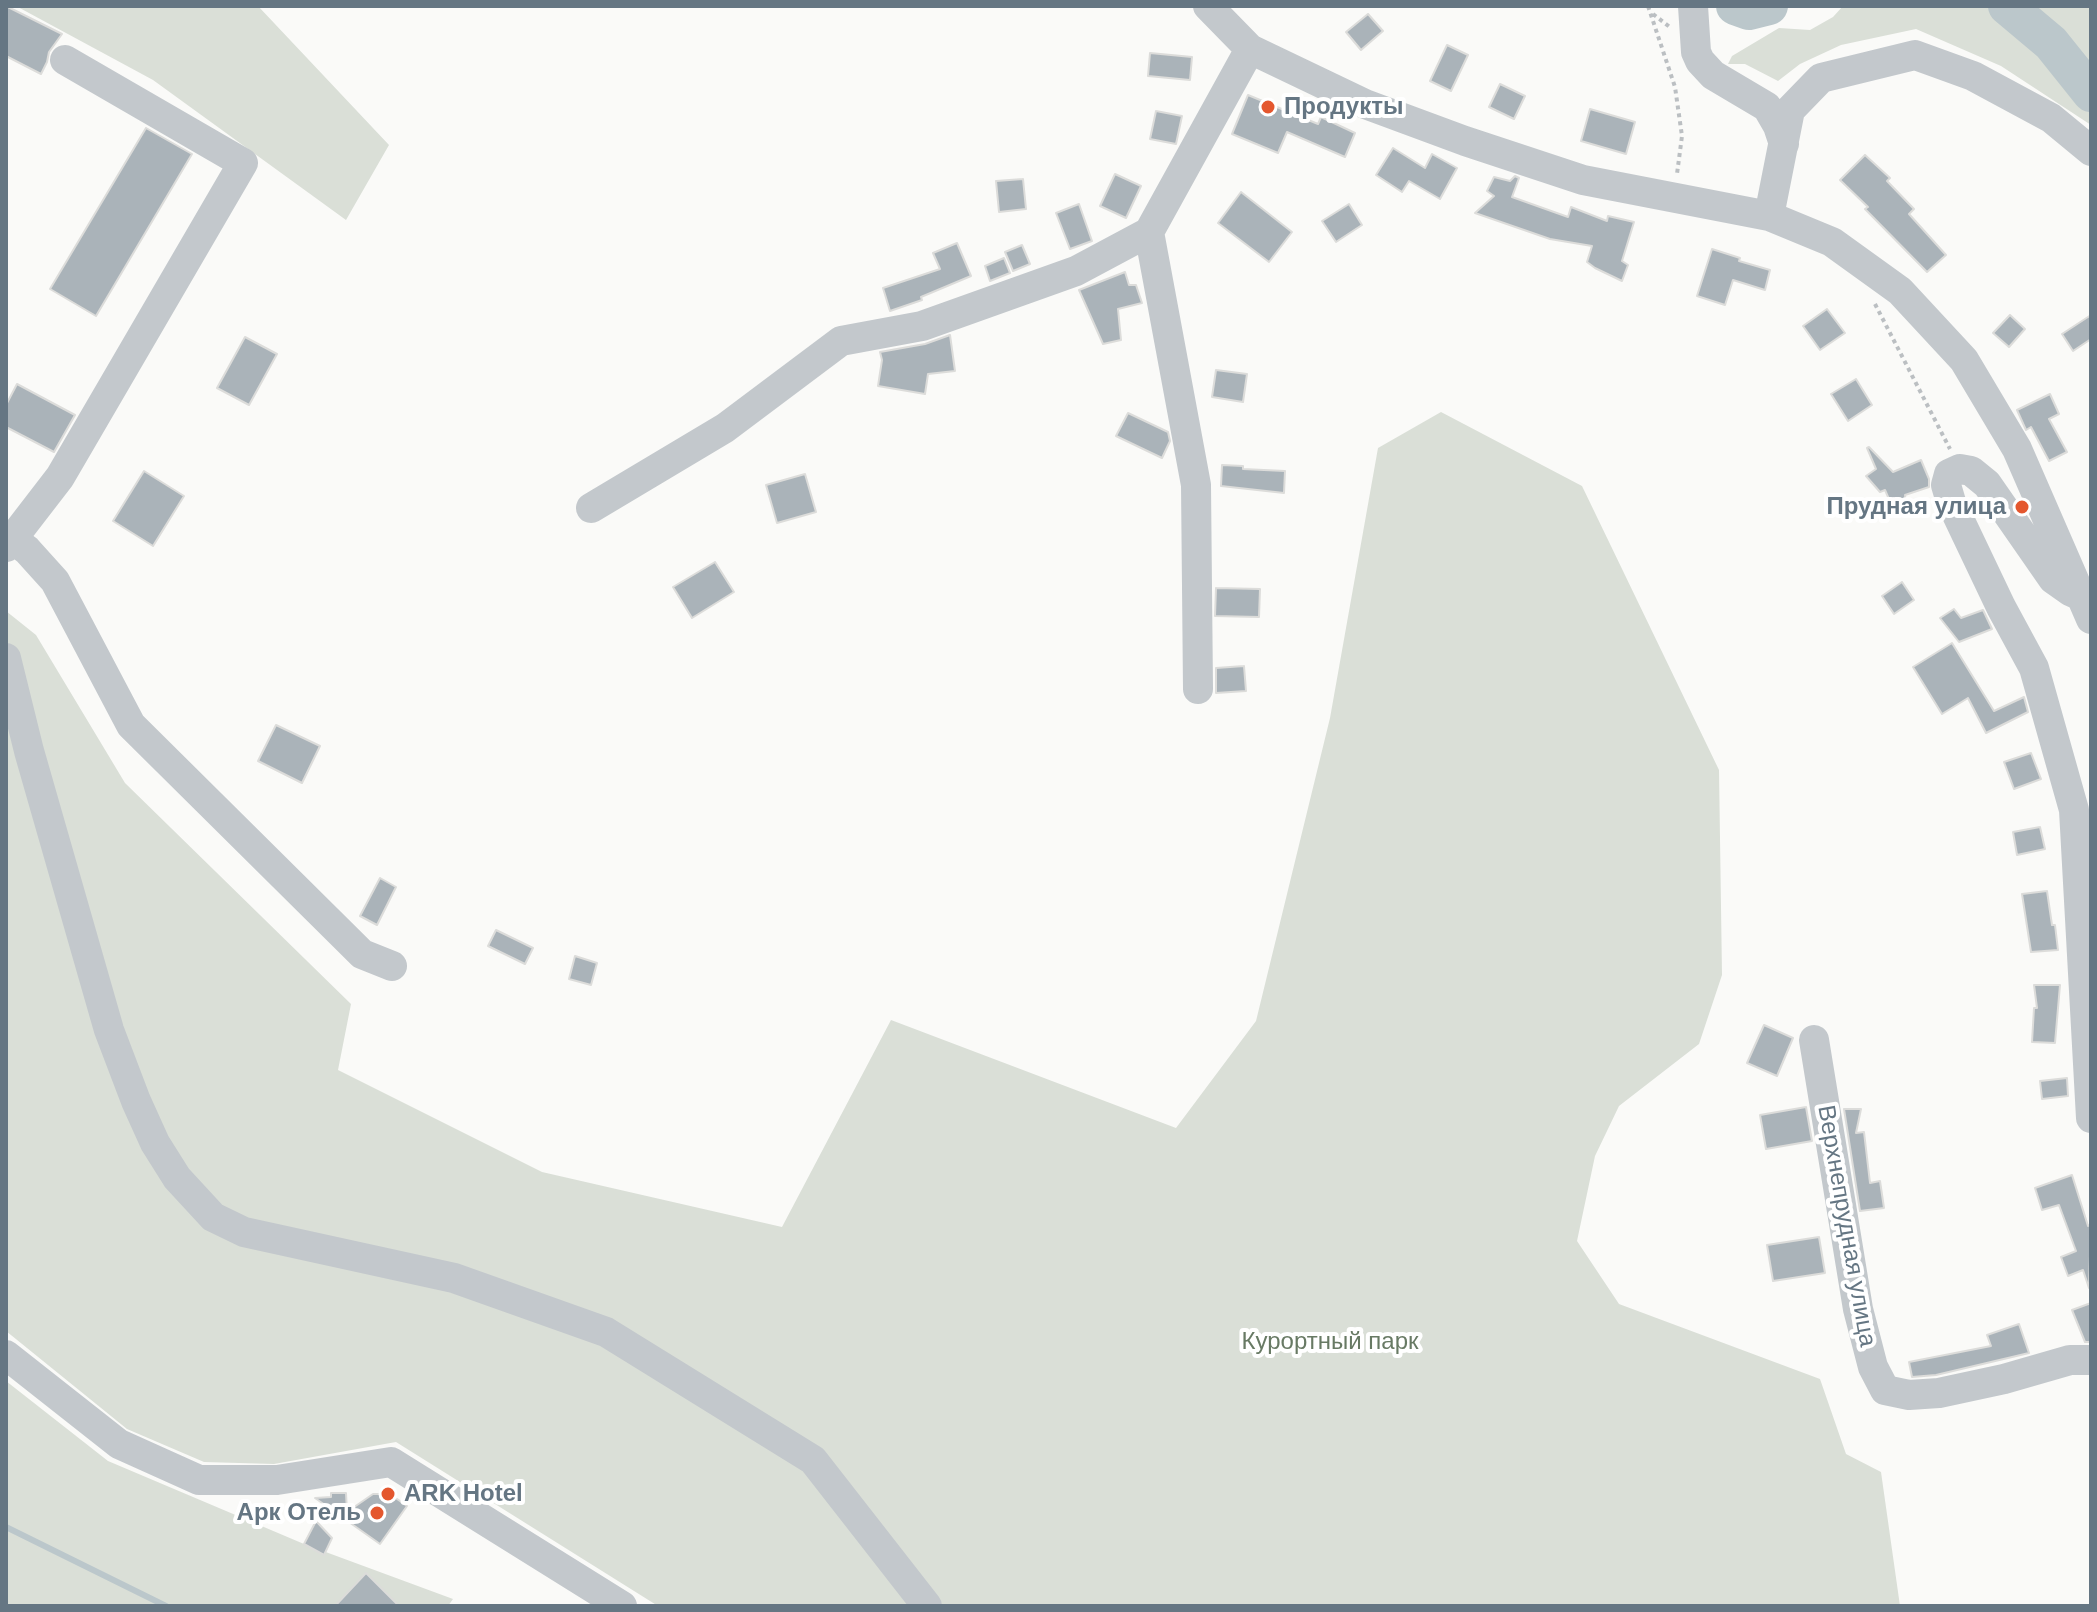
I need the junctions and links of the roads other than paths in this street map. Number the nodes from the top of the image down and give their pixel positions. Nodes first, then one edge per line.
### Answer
1 (1208, 6) edge
2 (1693, 6) edge
3 (1250, 49) junction
4 (65, 60) dead end
5 (1784, 144) junction
6 (2091, 151) edge
7 (1769, 216) junction
8 (1149, 232) junction
9 (591, 508) dead end
10 (10, 543) edge
11 (2087, 608) edge
12 (6, 658) edge
13 (1198, 689) dead end
14 (392, 966) dead end
15 (1814, 1040) dead end
16 (2091, 1118) edge
17 (6, 1355) edge
18 (2091, 1360) edge
19 (622, 1606) edge
20 (927, 1606) edge

1 - 3 street
2 - 5 street
3 - 7 street
3 - 8 street
4 - 10 street
5 - 6 street
5 - 7 street
7 - 11 street
8 - 9 street
8 - 13 street
10 - 14 street
11 - 16 street
12 - 20 street
15 - 18 street, Верхнепрудная улица
17 - 19 street

